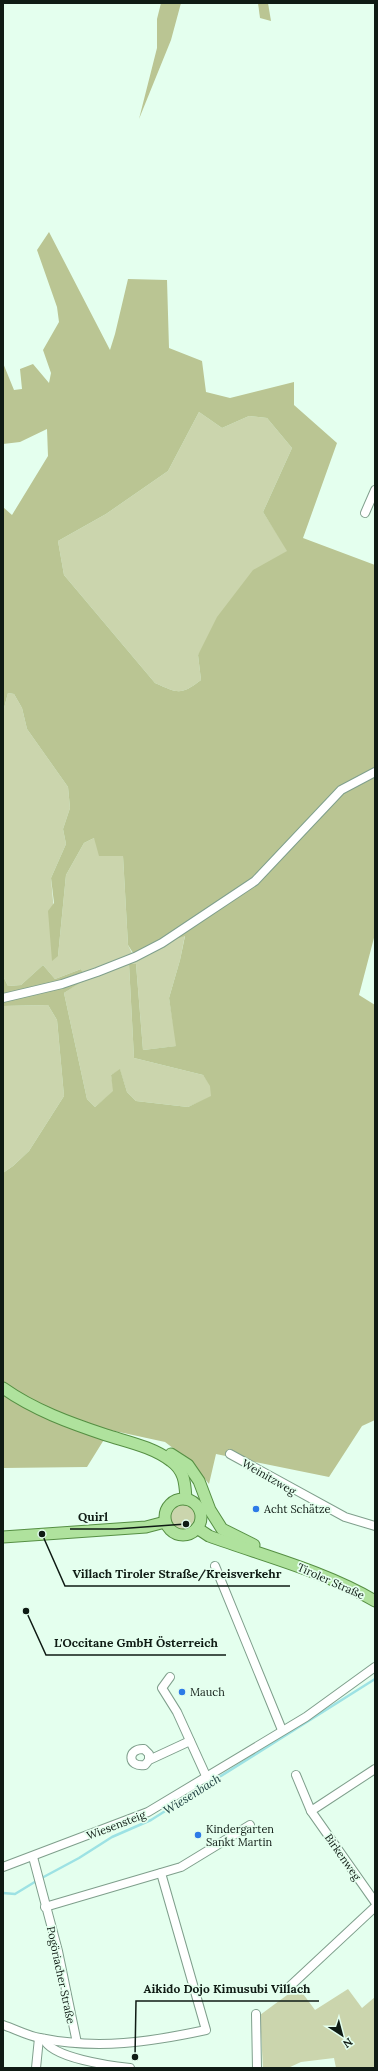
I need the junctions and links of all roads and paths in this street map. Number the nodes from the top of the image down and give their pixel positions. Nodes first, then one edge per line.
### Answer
1 (375, 490) edge
2 (365, 513) dead end
3 (375, 772) edge
4 (3, 998) edge
5 (3, 1388) edge
6 (146, 1448) junction
7 (230, 1454) dead end
8 (186, 1499) junction
9 (165, 1522) junction
10 (375, 1526) edge
11 (197, 1528) junction
12 (3, 1537) edge
13 (265, 1554) junction
14 (215, 1566) dead end
15 (375, 1601) edge
16 (375, 1668) edge
17 (170, 1677) dead end
18 (282, 1730) junction
19 (190, 1741) junction
20 (149, 1760) dead end
21 (375, 1769) edge
22 (296, 1775) dead end
23 (207, 1778) junction
24 (311, 1811) junction
25 (250, 1825) dead end
26 (33, 1857) junction
27 (3, 1867) edge
28 (161, 1873) junction
29 (375, 1902) edge
30 (46, 1907) junction
31 (375, 1907) edge
32 (287, 1989) dead end
33 (256, 2014) dead end
34 (3, 2025) edge
35 (42, 2039) junction
36 (77, 2042) junction
37 (36, 2068) edge
38 (130, 2068) edge
39 (256, 2068) edge

1 - 2 street
3 - 4 street
5 - 6 main road
6 - 8 main road
6 - 13 main road
7 - 10 street, Weinitzweg
8 - 9 main road
8 - 11 main road
9 - 11 main road
9 - 12 main road
11 - 13 main road, Tiroler Straße
13 - 15 main road, Tiroler Straße
14 - 18 street
16 - 18 street, Wiesensteig
17 - 19 street
18 - 23 street, Wiesensteig
19 - 20 street
19 - 23 street
21 - 24 street
22 - 24 street, Birkenweg
23 - 26 street, Wiesensteig
24 - 29 street, Birkenweg
25 - 28 street
26 - 27 street, Wiesensteig
26 - 30 street, Pogöriacher Straße
28 - 30 street
28 - 36 street, Pogöriacher Straße
30 - 36 street, Pogöriacher Straße
31 - 32 street
33 - 39 street
34 - 35 street, Pogöriacher Straße
35 - 36 street, Pogöriacher Straße
35 - 37 street
35 - 38 street

